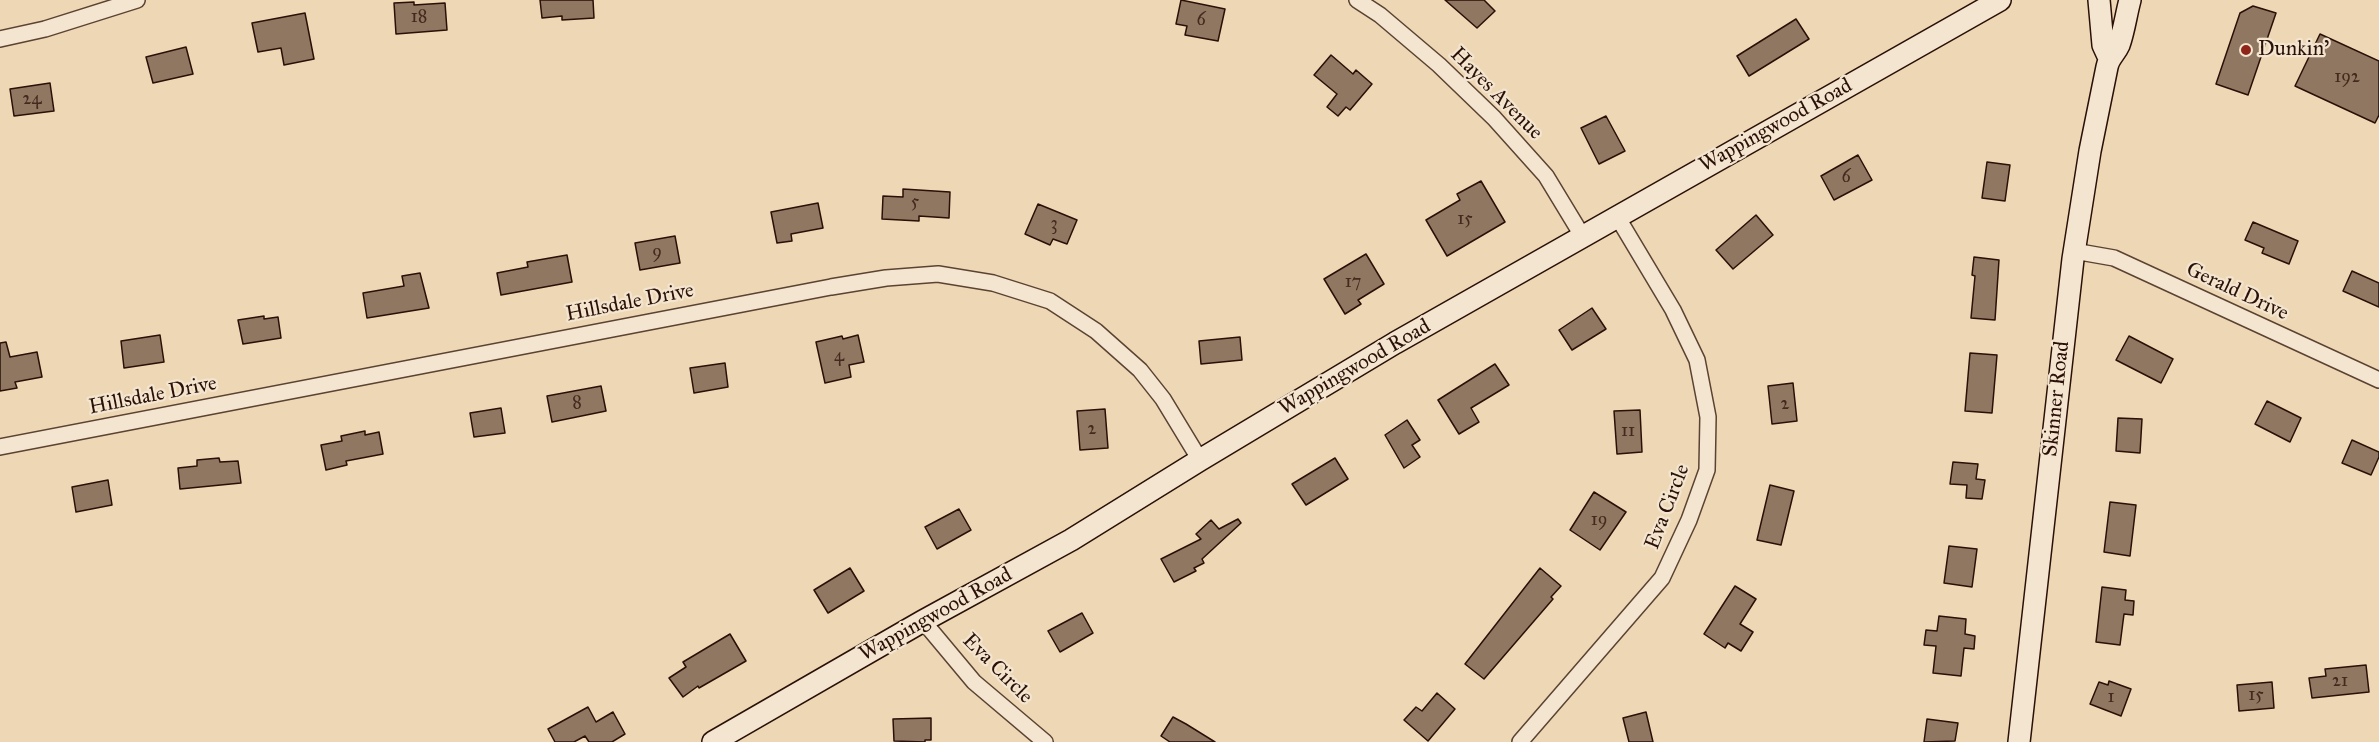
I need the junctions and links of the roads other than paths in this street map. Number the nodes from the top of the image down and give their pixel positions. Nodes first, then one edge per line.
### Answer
1 (137, 0) edge
2 (1357, 0) edge
3 (2000, 0) edge
4 (2099, 0) edge
5 (2130, 0) edge
6 (0, 39) edge
7 (2109, 58) junction
8 (1618, 218) junction
9 (1583, 237) junction
10 (2074, 251) junction
11 (2379, 380) edge
12 (0, 447) edge
13 (1200, 460) junction
14 (923, 621) junction
15 (713, 742) edge
16 (1045, 742) edge
17 (1520, 742) edge
18 (2019, 742) edge

1 - 6 street
2 - 9 street, Hayes Avenue
3 - 8 main road, Wappingwood Road
4 - 7 main road, Skinner Road
5 - 7 main road, Skinner Road
7 - 10 main road, Skinner Road
8 - 9 main road, Wappingwood Road
8 - 17 street, Eva Circle
9 - 13 main road, Wappingwood Road
10 - 11 street, Gerald Drive
10 - 18 main road, Skinner Road
12 - 13 street, Hillsdale Drive
13 - 14 main road, Wappingwood Road
14 - 15 main road, Wappingwood Road
14 - 16 street, Eva Circle

